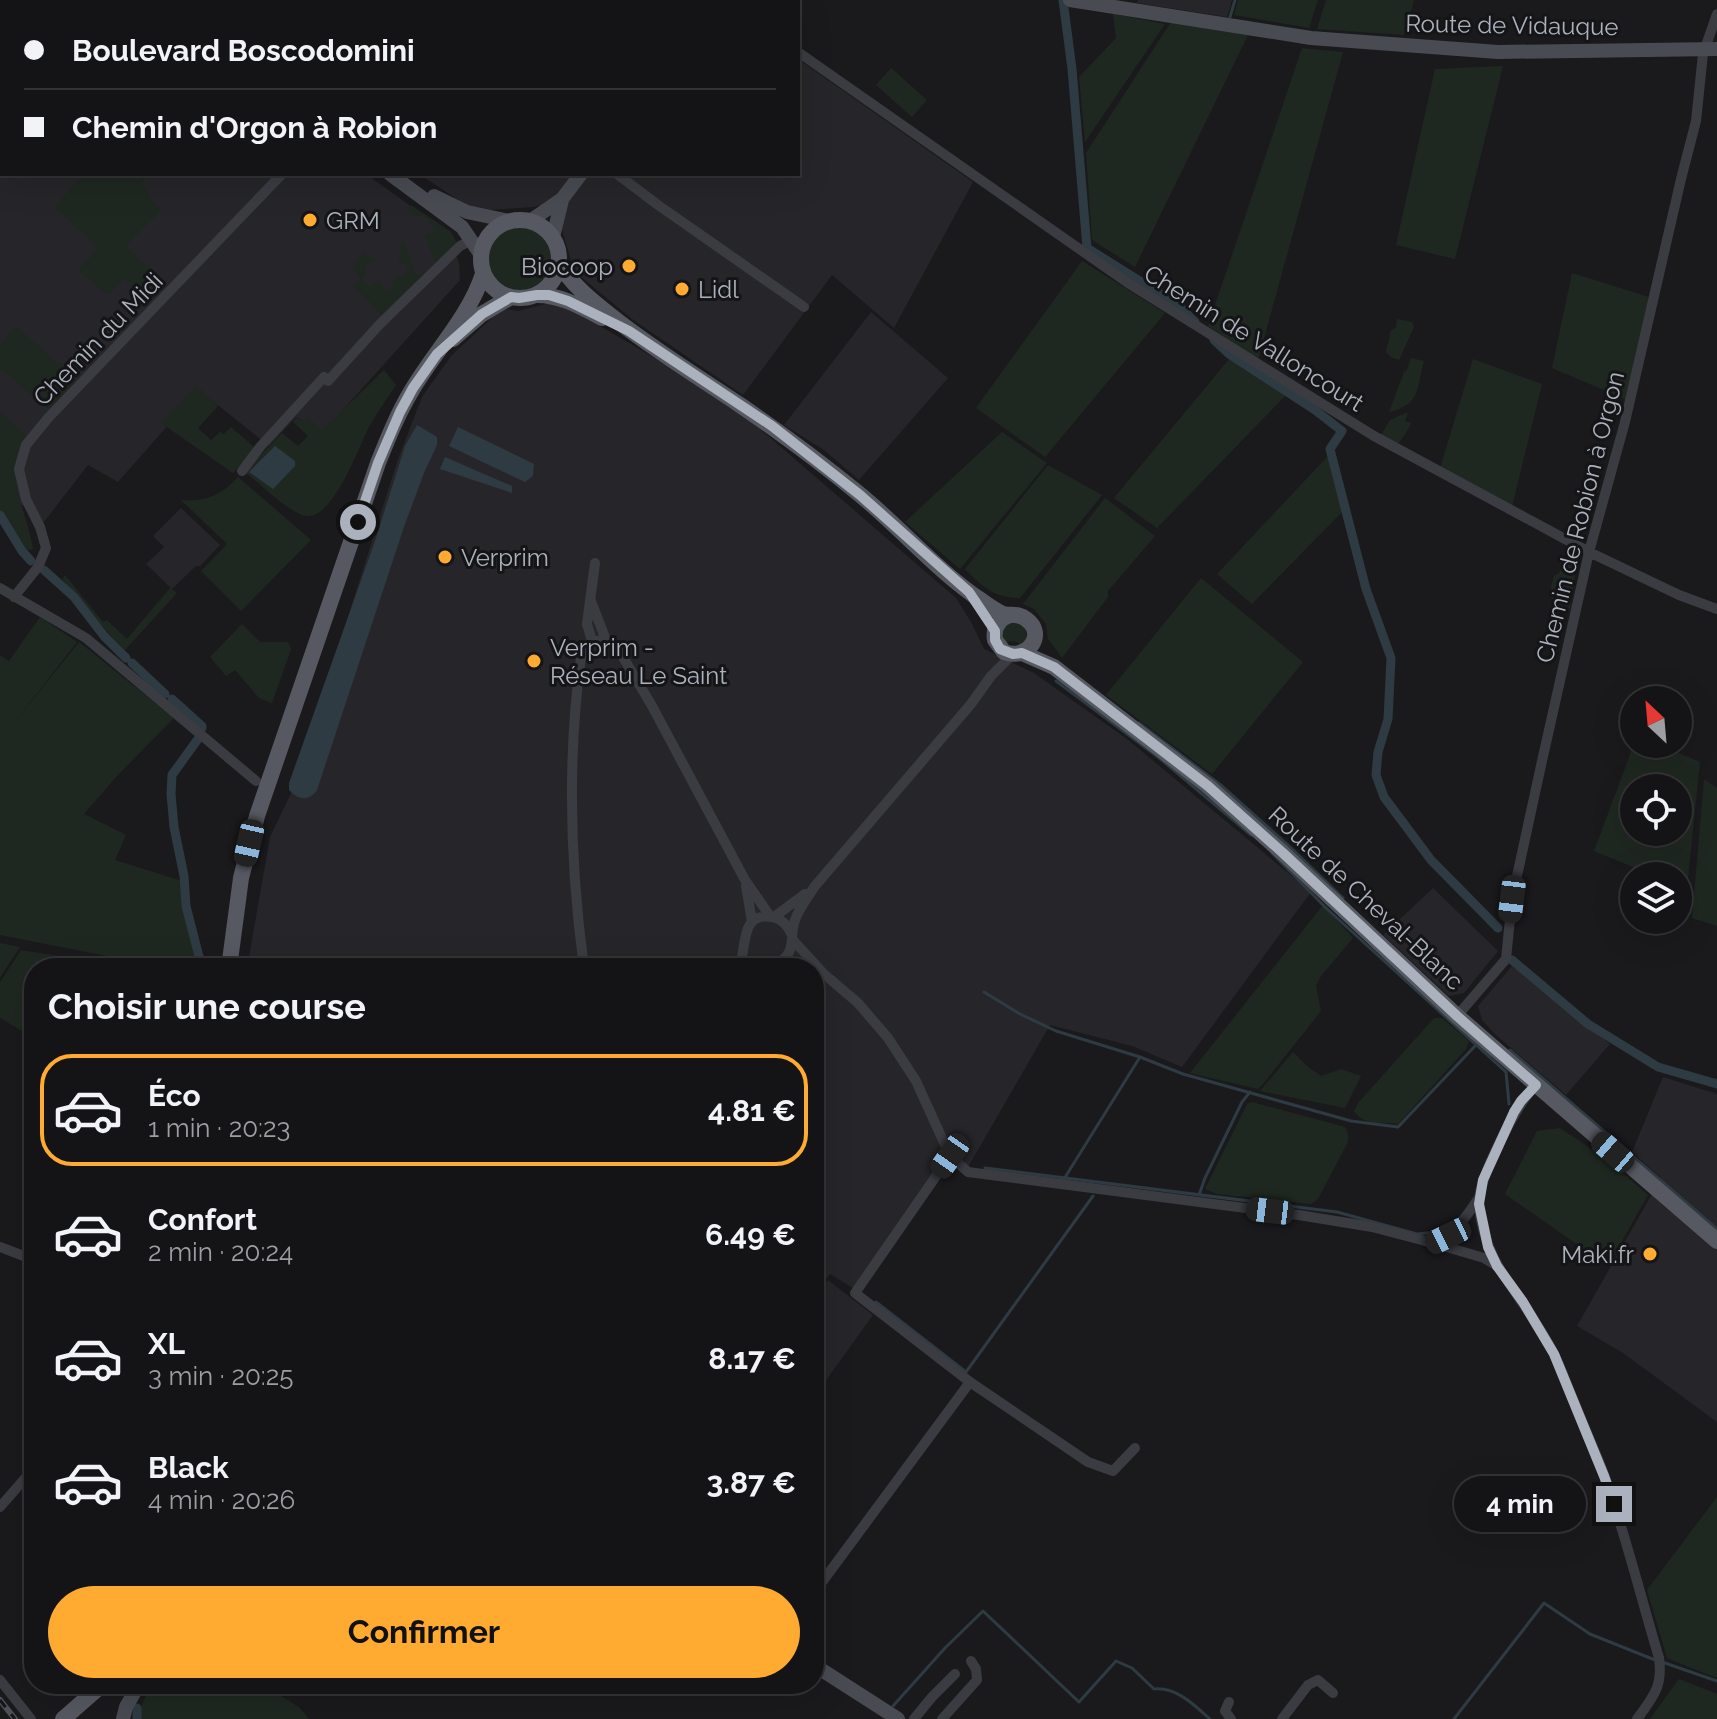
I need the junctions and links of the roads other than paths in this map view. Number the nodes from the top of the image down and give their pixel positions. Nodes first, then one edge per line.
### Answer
1 (1070, 0) edge
2 (1132, 5) edge
3 (1717, 14) edge
4 (1710, 47) edge
5 (800, 53) edge
6 (280, 176) edge
7 (393, 176) edge
8 (400, 176) edge
9 (579, 176) edge
10 (620, 176) edge
11 (562, 199) junction
12 (509, 221) junction
13 (530, 221) junction
14 (553, 237) junction
15 (472, 240) junction
16 (481, 255) junction
17 (559, 263) junction
18 (483, 274) junction
19 (537, 295) junction
20 (511, 297) junction
21 (804, 307) dead end
22 (629, 331) junction
23 (437, 354) junction
24 (242, 471) dead end
25 (1589, 552) junction
26 (595, 563) dead end
27 (0, 588) edge
28 (969, 592) junction
29 (14, 597) junction
30 (591, 601) junction
31 (1717, 609) edge
32 (1010, 615) junction
33 (996, 638) junction
34 (1034, 639) junction
35 (606, 640) junction
36 (592, 641) junction
37 (1018, 654) junction
38 (1054, 667) junction
39 (991, 676) junction
40 (256, 781) dead end
41 (745, 880) junction
42 (815, 886) junction
43 (772, 917) junction
44 (752, 922) junction
45 (791, 936) junction
46 (745, 948) junction
47 (230, 958) edge
48 (583, 958) edge
49 (742, 958) edge
50 (751, 958) edge
51 (784, 958) edge
52 (806, 958) edge
53 (824, 978) edge
54 (1457, 1016) junction
55 (1536, 1085) junction
56 (950, 1156) junction
57 (1479, 1197) junction
58 (1717, 1241) edge
59 (1433, 1243) junction
60 (0, 1247) edge
61 (24, 1256) edge
62 (1497, 1266) junction
63 (970, 1382) junction
64 (1135, 1448) dead end
65 (24, 1479) edge
66 (0, 1507) edge
67 (824, 1579) edge
68 (971, 1661) dead end
69 (824, 1671) edge
70 (955, 1674) dead end
71 (0, 1680) edge
72 (1333, 1693) dead end
73 (92, 1694) edge
74 (133, 1694) edge
75 (1229, 1702) dead end
76 (64, 1718) edge
77 (31, 1719) edge
78 (123, 1719) edge
79 (898, 1719) edge
80 (914, 1719) edge
81 (942, 1719) edge
82 (1231, 1719) edge
83 (1282, 1719) edge
84 (1637, 1719) edge

1 - 2 street, Route de Vidauque
2 - 4 street, Route de Vidauque
3 - 4 street, Chemin de Robion à Orgon
4 - 25 street, Chemin de Robion à Orgon
5 - 25 street, Chemin de Valloncourt
6 - 29 street, Chemin du Midi
7 - 15 street
8 - 12 street
9 - 11 street
10 - 21 street
11 - 13 street
11 - 14 street
12 - 13 main road
12 - 16 main road
13 - 14 main road
14 - 17 main road
15 - 16 street
15 - 24 street
16 - 18 main road
17 - 19 main road
17 - 22 main road
18 - 20 main road
18 - 23 main road
19 - 20 main road
19 - 22 main road
20 - 23 main road
22 - 28 main road
23 - 47 main road
25 - 31 street, Chemin de Valloncourt
25 - 54 street, Chemin de Robion à Orgon
26 - 30 street
27 - 29 street
28 - 32 main road
28 - 33 main road
29 - 40 street
30 - 35 street
30 - 36 street
32 - 33 main road
32 - 34 main road
33 - 37 main road
33 - 39 street
34 - 37 main road
34 - 38 main road, Route de Cheval-Blanc
35 - 36 street
35 - 41 street
36 - 48 street
37 - 38 main road, Route de Cheval-Blanc
37 - 39 street
38 - 54 main road, Route de Cheval-Blanc
39 - 42 street
41 - 43 street
41 - 44 street
42 - 43 street
42 - 45 street
43 - 44 street
43 - 45 street
44 - 46 street
45 - 51 street
45 - 52 street
46 - 49 street
46 - 50 street
53 - 56 street
54 - 55 main road, Route de Cheval-Blanc
55 - 57 street
55 - 58 main road, Route de Cheval-Blanc
56 - 59 street
56 - 63 street
57 - 59 street
57 - 62 street
59 - 62 street
60 - 61 street
62 - 84 street
63 - 64 street
63 - 67 street
65 - 66 street
68 - 81 street
69 - 79 street
70 - 80 street
71 - 77 street
72 - 83 street
73 - 76 main road
74 - 78 street
75 - 82 street

